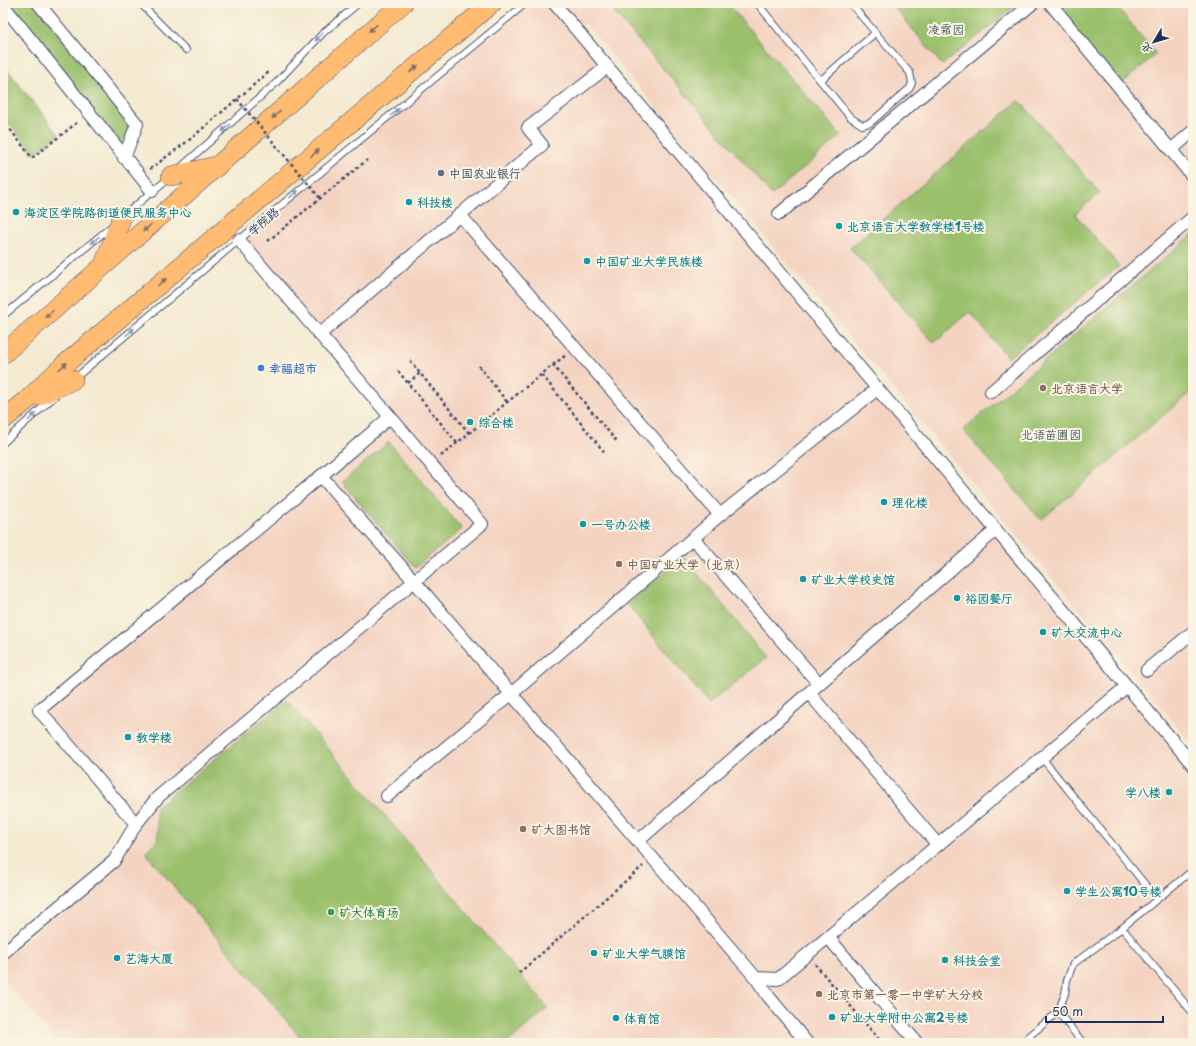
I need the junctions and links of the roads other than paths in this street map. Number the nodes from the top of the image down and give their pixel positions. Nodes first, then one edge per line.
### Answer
1 (38, 3) edge
2 (140, 3) edge
3 (359, 3) edge
4 (402, 3) edge
5 (492, 3) edge
6 (526, 3) edge
7 (554, 3) edge
8 (757, 3) edge
9 (850, 3) edge
10 (1033, 3) edge
11 (1050, 3) edge
12 (3, 5) edge
13 (875, 33) junction
14 (186, 50) dead end
15 (607, 67) junction
16 (821, 80) junction
17 (1193, 131) edge
18 (1171, 150) junction
19 (124, 158) junction
20 (219, 165) junction
21 (171, 176) junction
22 (1193, 178) edge
23 (152, 191) junction
24 (779, 214) dead end
25 (460, 215) junction
26 (122, 217) junction
27 (1193, 217) edge
28 (239, 240) junction
29 (103, 266) junction
30 (3, 316) edge
31 (320, 334) junction
32 (3, 354) edge
33 (73, 380) junction
34 (877, 389) junction
35 (991, 392) dead end
36 (26, 401) junction
37 (390, 417) junction
38 (3, 420) edge
39 (3, 443) edge
40 (321, 476) junction
41 (720, 515) junction
42 (996, 530) junction
43 (694, 538) junction
44 (414, 581) junction
45 (1193, 632) edge
46 (1147, 670) dead end
47 (819, 684) junction
48 (1127, 686) junction
49 (809, 693) junction
50 (511, 694) junction
51 (1042, 758) junction
52 (1193, 765) edge
53 (387, 796) dead end
54 (136, 824) junction
55 (638, 841) junction
56 (938, 845) junction
57 (1193, 870) edge
58 (1157, 899) junction
59 (1122, 928) junction
60 (828, 937) junction
61 (3, 953) edge
62 (756, 978) junction
63 (1058, 1012) junction
64 (1193, 1013) edge
65 (807, 1043) edge
66 (917, 1043) edge
67 (1021, 1043) edge
68 (1083, 1043) edge

1 - 19 street
2 - 14 lane
3 -> 21 lane
4 -> 20 main road
36 -> 5 main road, 学院路
28 -> 6 lane, 学院路
7 - 15 street
8 - 16 lane
9 - 13 lane
10 - 24 street
11 - 18 street
12 - 19 street
13 - 16 lane
13 - 16 lane
15 - 25 street
15 - 34 street
17 - 18 street
18 - 22 street
19 - 23 street
20 - 21 main road
20 -> 29 main road
21 - 23 lane
23 - 26 lane
25 - 31 street
25 - 41 street
26 - 29 main road
26 -> 30 lane
27 - 35 street
28 - 31 street
33 -> 28 lane, 学院路
29 -> 32 main road
31 - 37 street
33 - 36 main road
39 -> 33 lane, 学院路
34 - 41 street
34 - 42 street
36 - 38 main road, 学院路
37 - 40 street
37 - 44 street
40 - 44 street
40 - 54 street
41 - 43 street
42 - 47 street
42 - 48 street
43 - 47 street
43 - 50 street
44 - 50 street
44 - 54 street
45 - 46 street
47 - 49 street
48 - 51 street
48 - 52 street
49 - 55 street
49 - 56 street
50 - 53 street
50 - 55 street
51 - 56 street
51 - 58 lane
54 - 61 street
55 - 62 street
56 - 60 street
57 - 58 lane
58 - 59 lane
59 - 63 lane
59 - 64 lane
60 - 62 street
60 - 66 street
62 - 65 street
63 - 67 lane
63 - 68 lane

